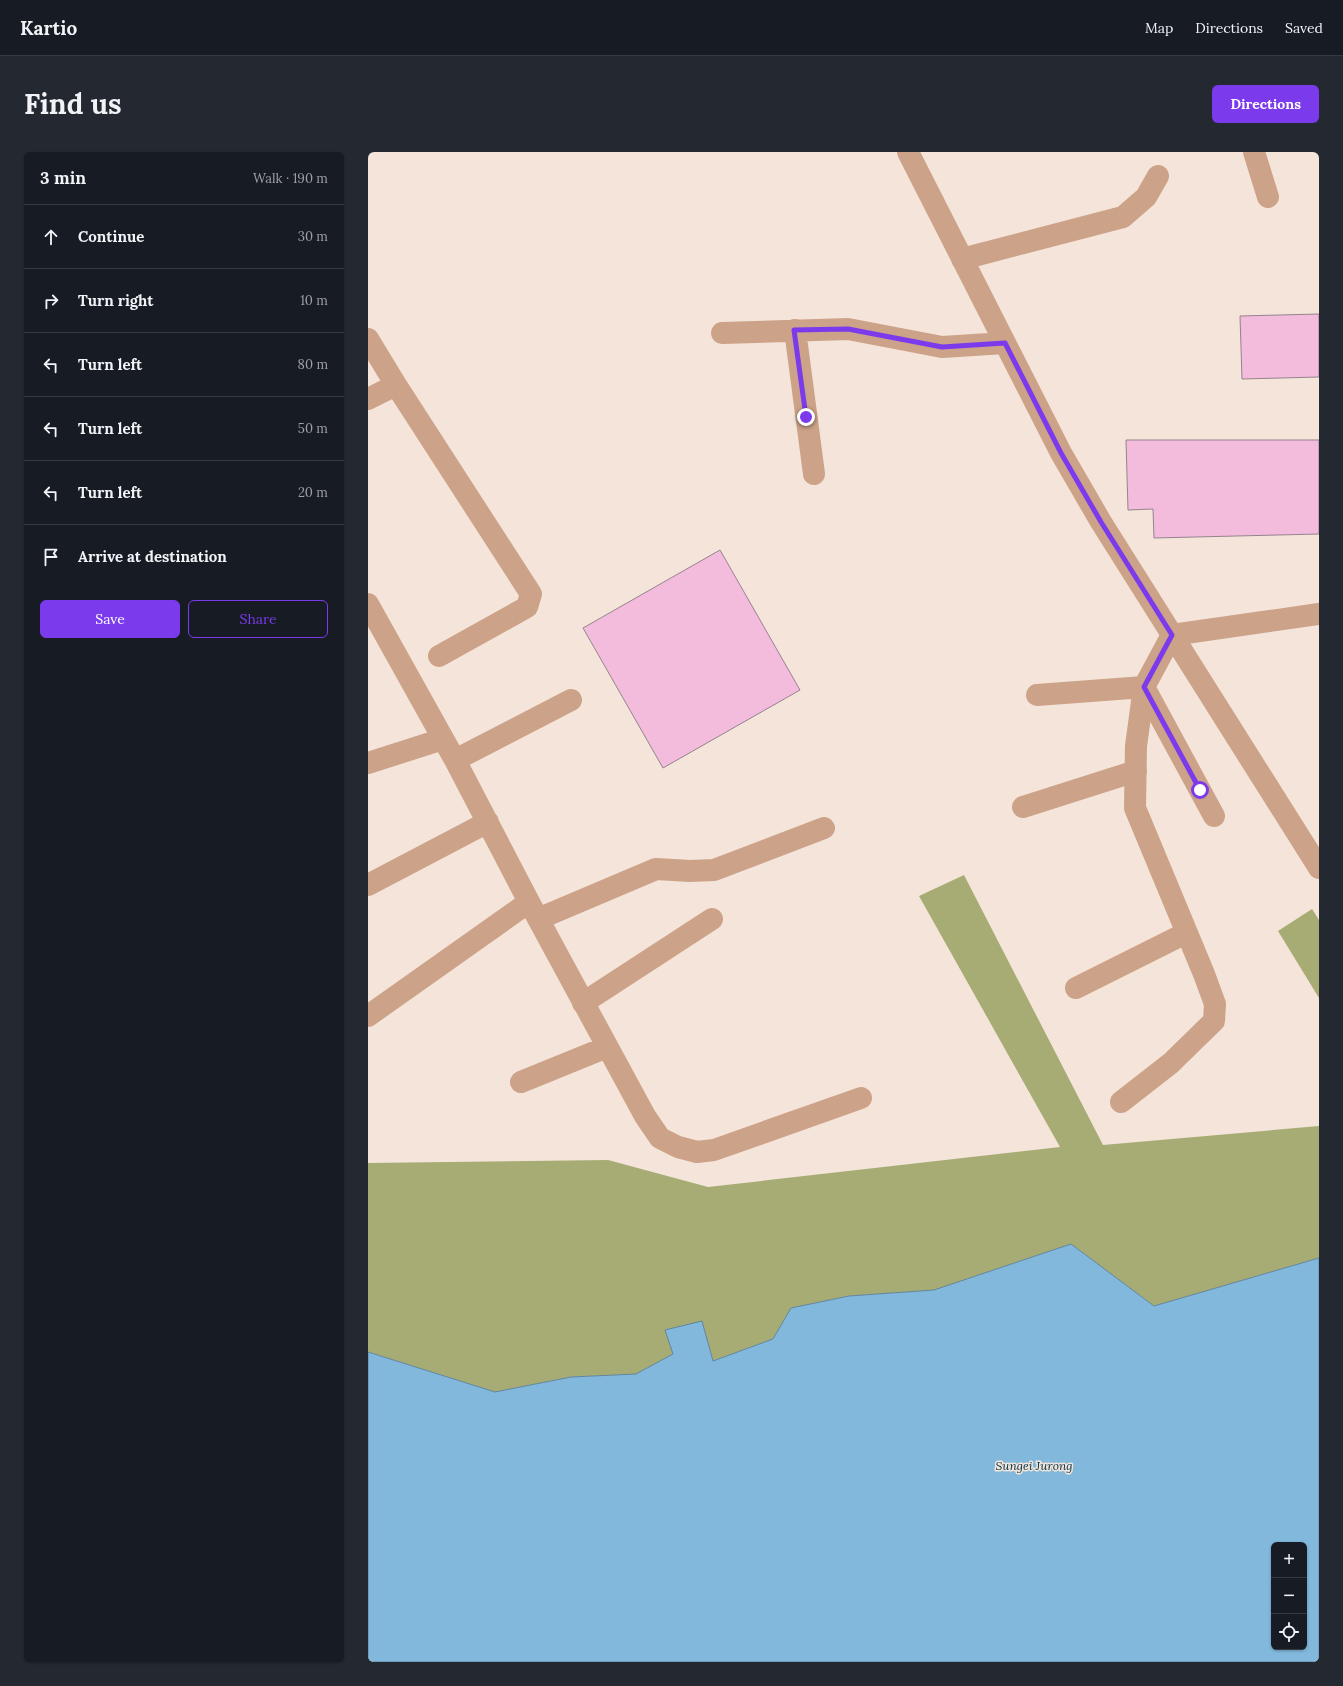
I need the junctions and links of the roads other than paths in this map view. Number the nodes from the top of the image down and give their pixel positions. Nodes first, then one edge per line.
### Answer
1 (908, 152) edge
2 (1254, 152) edge
3 (1158, 176) dead end
4 (1268, 196) dead end
5 (962, 259) junction
6 (794, 330) junction
7 (722, 333) dead end
8 (368, 339) edge
9 (1005, 343) junction
10 (396, 384) junction
11 (368, 399) edge
12 (814, 474) dead end
13 (368, 604) edge
14 (1319, 614) edge
15 (1172, 635) junction
16 (439, 656) dead end
17 (1144, 687) junction
18 (1037, 695) dead end
19 (571, 700) dead end
20 (443, 739) junction
21 (455, 760) junction
22 (368, 763) edge
23 (1136, 771) junction
24 (1022, 807) dead end
25 (1214, 816) dead end
26 (488, 822) junction
27 (824, 828) dead end
28 (1319, 868) edge
29 (368, 885) edge
30 (533, 911) junction
31 (712, 919) dead end
32 (1186, 933) junction
33 (1076, 988) dead end
34 (583, 1003) junction
35 (368, 1016) edge
36 (607, 1047) junction
37 (521, 1082) dead end
38 (861, 1098) dead end
39 (1121, 1102) dead end

1 - 5 lane
2 - 4 lane
3 - 5 lane
5 - 9 lane
6 - 7 lane
6 - 9 lane
6 - 12 lane
8 - 10 lane
9 - 15 lane
10 - 11 lane
10 - 16 lane
13 - 20 lane
14 - 15 lane
15 - 17 lane
15 - 28 lane
17 - 18 lane
17 - 23 lane
17 - 25 lane
19 - 21 lane
20 - 21 lane
20 - 22 lane
21 - 26 lane
23 - 24 lane
23 - 32 lane
26 - 29 lane
26 - 30 lane
27 - 30 lane
30 - 34 lane
30 - 35 lane
31 - 34 lane
32 - 33 lane
32 - 39 lane
34 - 36 lane
36 - 37 lane
36 - 38 lane

